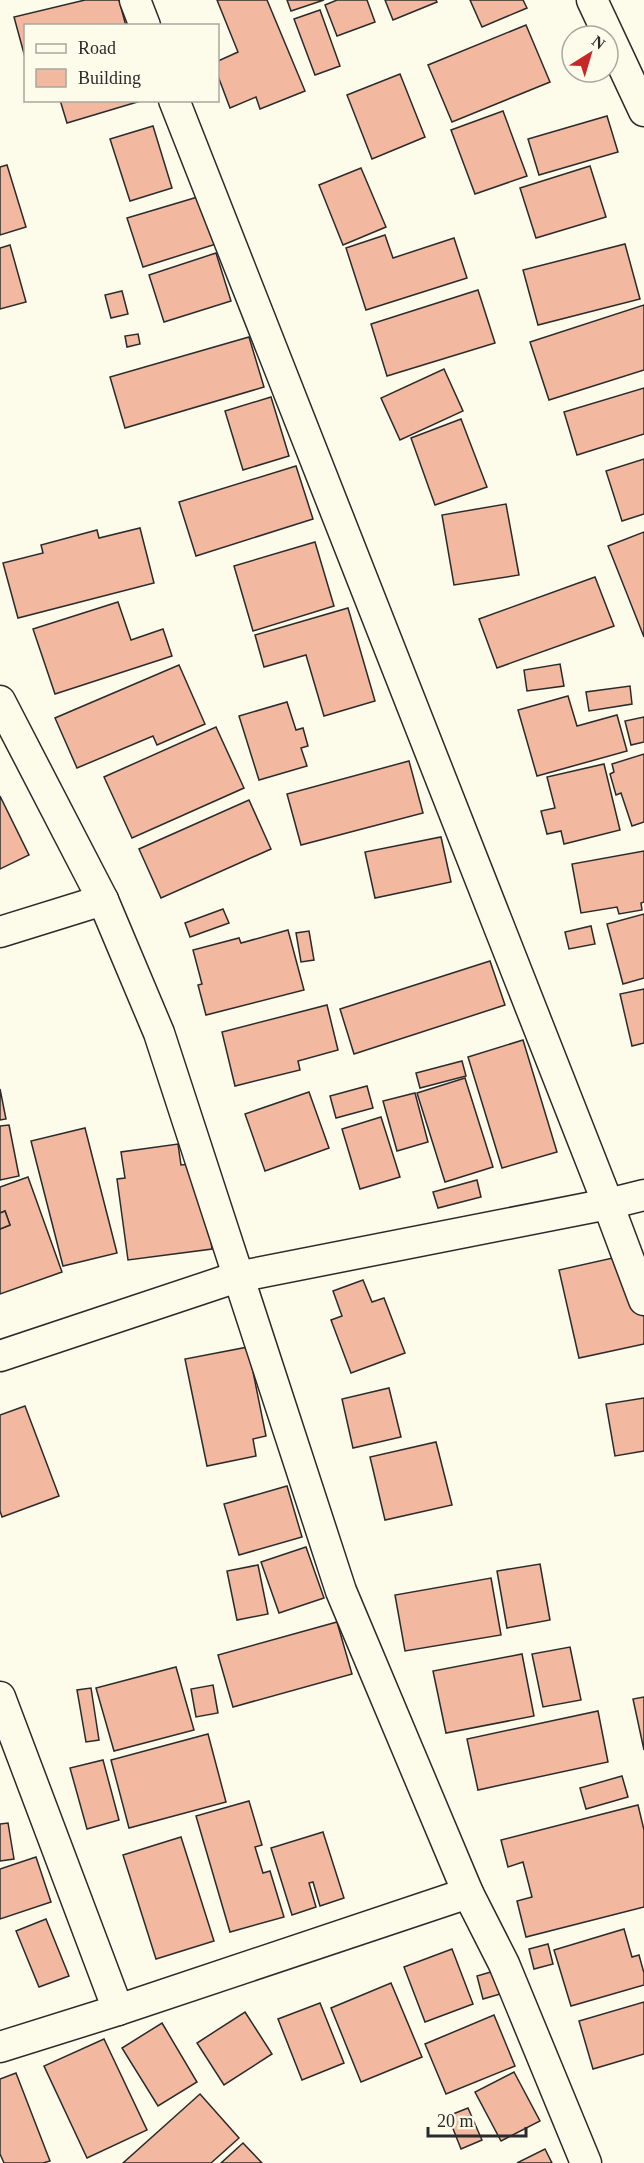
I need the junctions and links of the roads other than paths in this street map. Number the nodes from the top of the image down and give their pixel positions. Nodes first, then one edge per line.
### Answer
1 (135, 0) edge
2 (592, 0) edge
3 (144, 24) edge
4 (175, 102) edge
5 (644, 111) edge
6 (0, 701) edge
7 (103, 900) junction
8 (0, 932) edge
9 (644, 1195) edge
10 (608, 1204) junction
11 (237, 1277) junction
12 (644, 1300) edge
13 (0, 1356) edge
14 (0, 1696) edge
15 (468, 1893) junction
16 (118, 2010) junction
17 (0, 2047) edge
18 (586, 2163) edge

1 - 3 street
2 - 5 street
4 - 10 street
6 - 7 street
7 - 8 street
7 - 11 street
9 - 10 street
10 - 11 street
10 - 12 street
11 - 13 street
11 - 15 street
14 - 16 street
15 - 16 street
15 - 18 street
16 - 17 street

